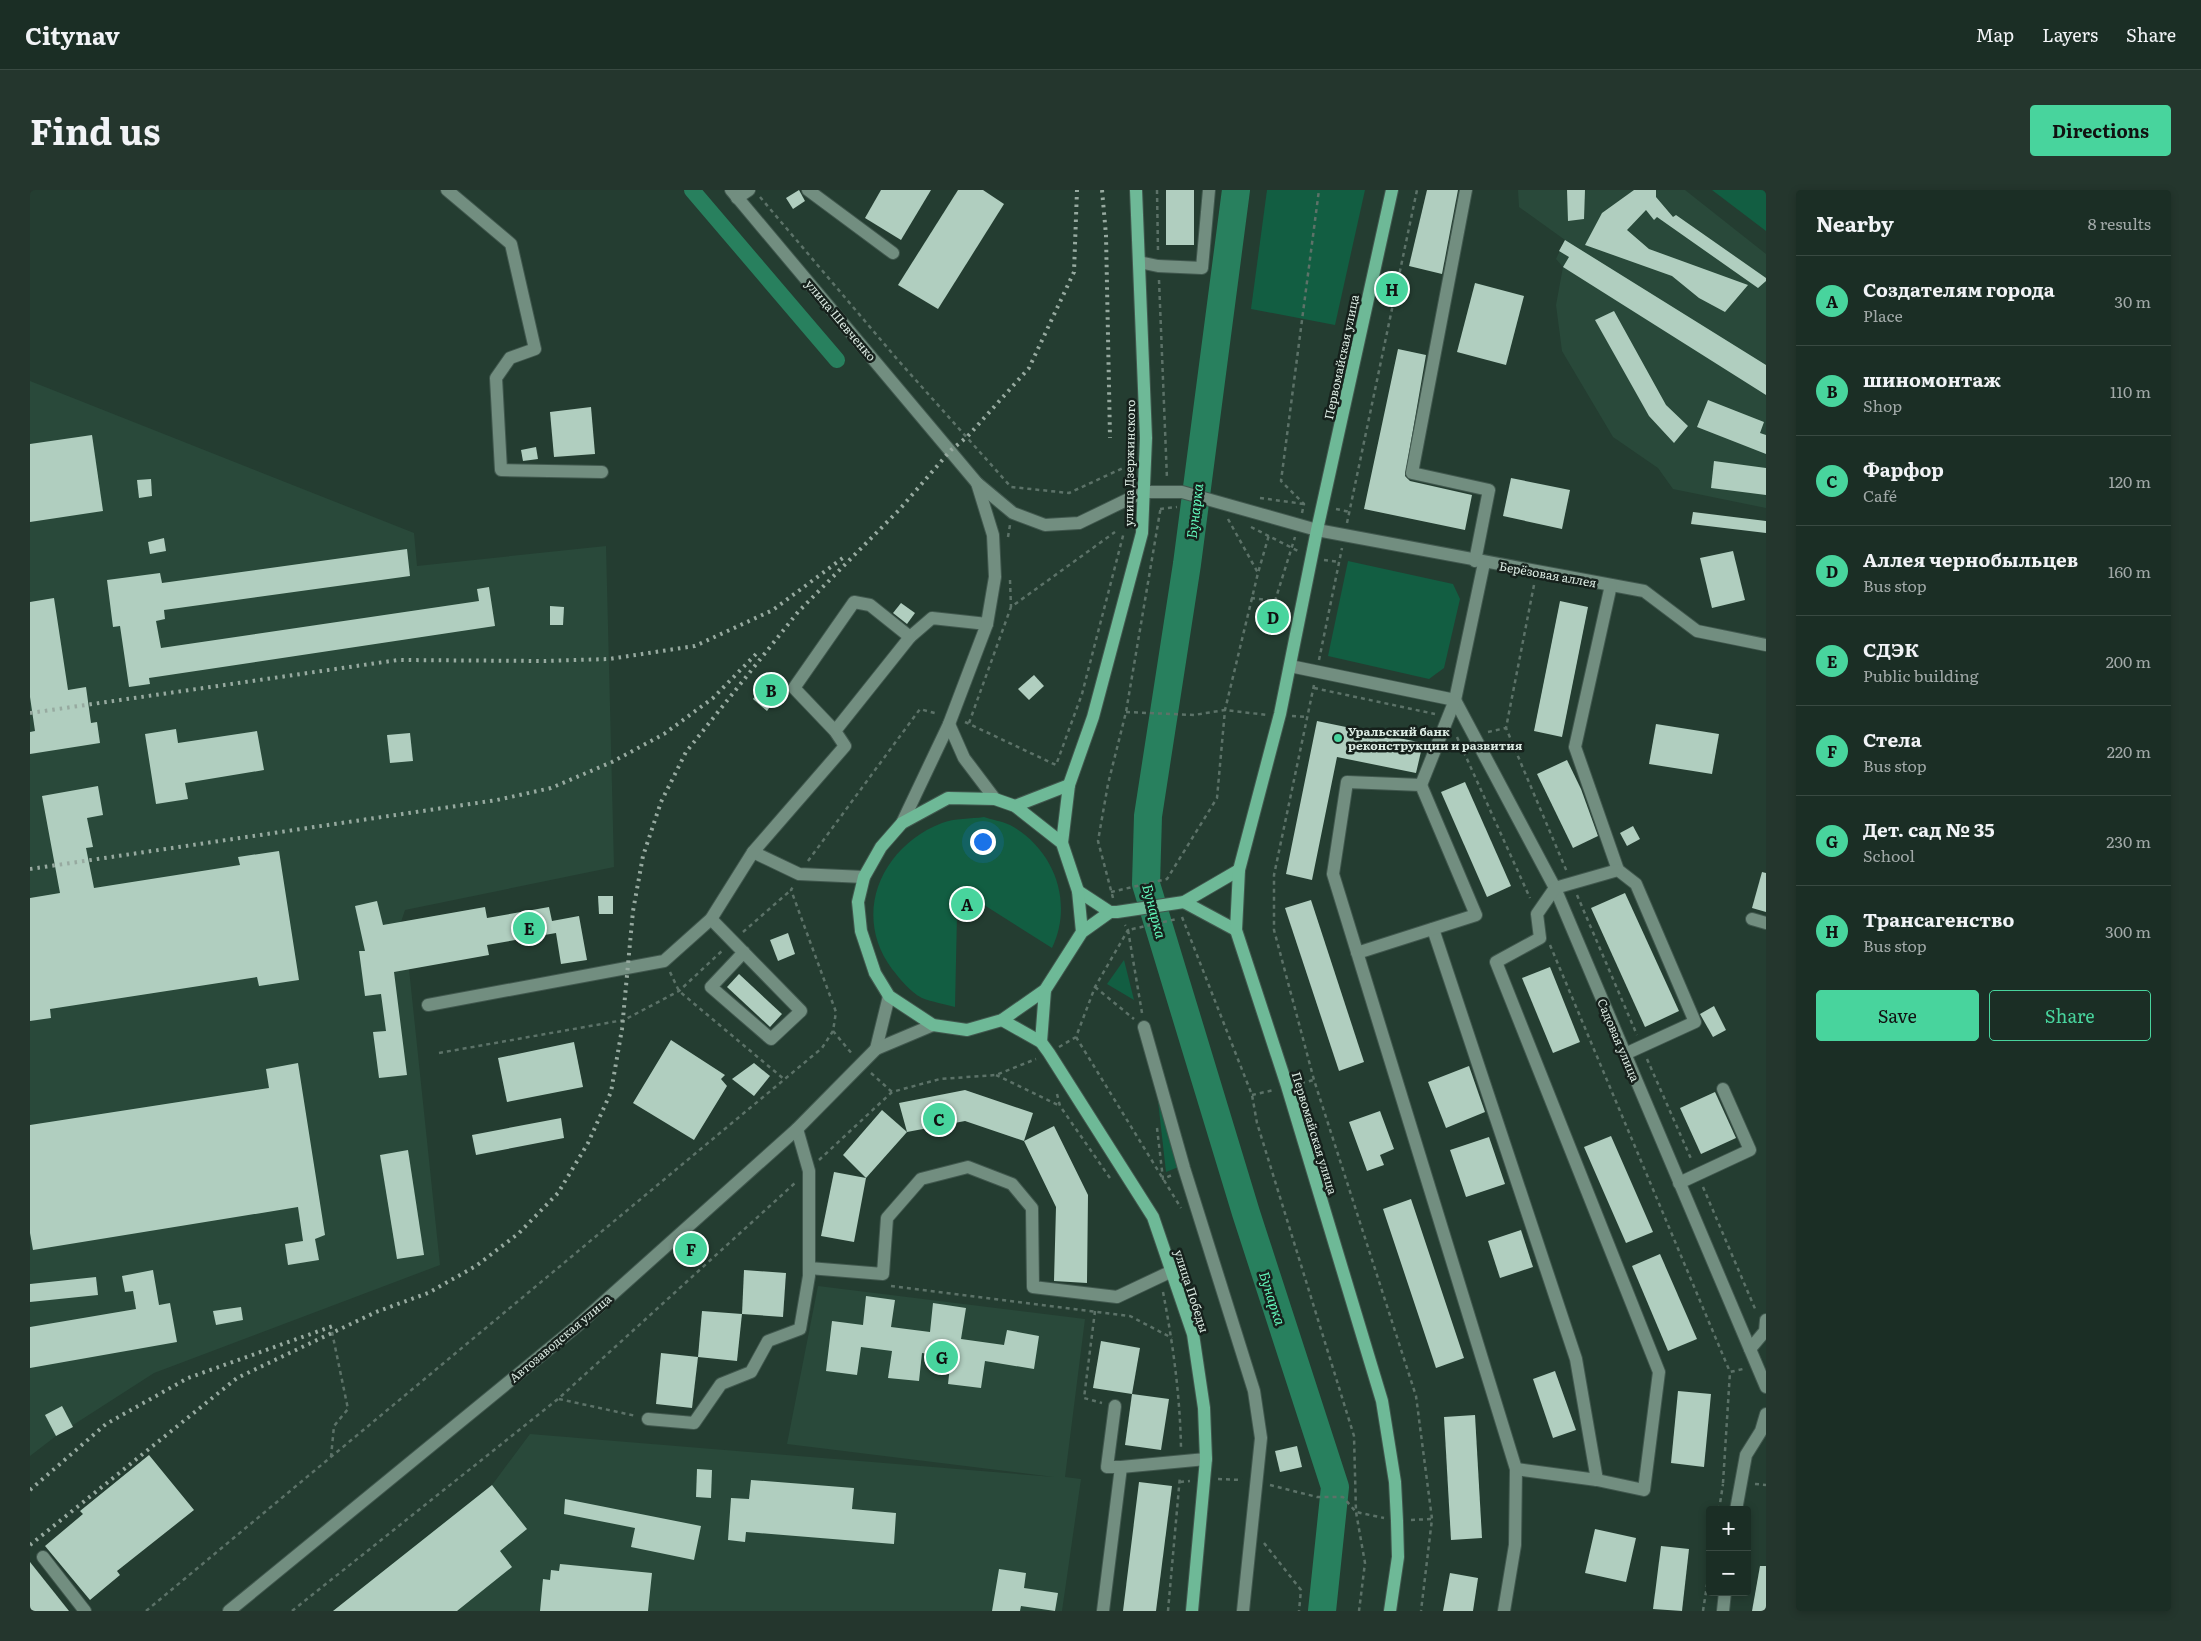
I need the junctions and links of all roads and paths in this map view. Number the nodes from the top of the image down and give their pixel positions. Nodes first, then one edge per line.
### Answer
1 (447, 190) edge
2 (749, 190) edge
3 (754, 190) edge
4 (808, 190) edge
5 (1136, 190) edge
6 (1209, 190) edge
7 (1319, 190) edge
8 (1392, 190) edge
9 (1466, 190) edge
10 (734, 194) edge
11 (893, 253) dead end
12 (1139, 262) junction
13 (1123, 468) dead end
14 (602, 472) dead end
15 (978, 483) junction
16 (1143, 492) junction
17 (1251, 497) dead end
18 (1304, 504) junction
19 (1322, 505) junction
20 (1182, 506) dead end
21 (1160, 509) dead end
22 (1350, 512) dead end
23 (1234, 520) dead end
24 (1243, 524) dead end
25 (1298, 524) junction
26 (1317, 530) junction
27 (1115, 532) dead end
28 (1124, 532) dead end
29 (1269, 535) junction
30 (1292, 547) junction
31 (1311, 558) junction
32 (1340, 562) dead end
33 (1479, 562) junction
34 (1536, 572) junction
35 (1258, 573) junction
36 (1611, 585) junction
37 (1251, 598) junction
38 (987, 624) junction
39 (910, 637) junction
40 (1766, 645) edge
41 (1290, 666) junction
42 (1313, 688) dead end
43 (1455, 700) junction
44 (1225, 710) junction
45 (1126, 712) dead end
46 (1280, 714) junction
47 (1307, 717) dead end
48 (1448, 717) junction
49 (950, 721) junction
50 (969, 723) junction
51 (836, 731) junction
52 (1069, 785) junction
53 (1421, 786) junction
54 (994, 799) junction
55 (1016, 806) junction
56 (902, 823) junction
57 (1062, 843) junction
58 (753, 852) junction
59 (1239, 870) junction
60 (1618, 870) junction
61 (799, 874) junction
62 (864, 877) junction
63 (1572, 883) junction
64 (1555, 888) junction
65 (791, 890) junction
66 (1078, 892) junction
67 (1111, 892) dead end
68 (1179, 902) junction
69 (1110, 912) junction
70 (1538, 914) junction
71 (711, 919) junction
72 (1752, 920) dead end
73 (1766, 923) edge
74 (1433, 929) junction
75 (1236, 930) junction
76 (1082, 932) junction
77 (733, 941) junction
78 (1549, 941) dead end
79 (744, 952) junction
80 (1357, 952) junction
81 (664, 961) junction
82 (1095, 987) dead end
83 (1046, 990) junction
84 (679, 991) junction
85 (889, 996) junction
86 (428, 1005) dead end
87 (1002, 1020) junction
88 (933, 1025) junction
89 (1144, 1027) junction
90 (1076, 1037) dead end
91 (1041, 1042) junction
92 (1642, 1046) junction
93 (876, 1049) junction
94 (439, 1053) dead end
95 (1050, 1053) junction
96 (1625, 1054) junction
97 (996, 1075) junction
98 (785, 1080) junction
99 (1723, 1089) dead end
100 (1060, 1106) dead end
101 (797, 1129) junction
102 (809, 1170) junction
103 (1697, 1175) junction
104 (1680, 1183) junction
105 (1183, 1212) dead end
106 (809, 1268) junction
107 (1172, 1272) junction
108 (888, 1286) dead end
109 (1095, 1311) junction
110 (1765, 1326) edge
111 (332, 1332) dead end
112 (1172, 1338) dead end
113 (1750, 1349) junction
114 (1756, 1366) junction
115 (1730, 1372) junction
116 (1766, 1387) edge
117 (558, 1398) junction
118 (1115, 1406) joint
119 (1766, 1414) edge
120 (648, 1419) joint
121 (1763, 1431) edge
122 (331, 1457) junction
123 (1206, 1459) junction
124 (1121, 1467) junction
125 (1516, 1469) junction
126 (1597, 1480) junction
127 (1723, 1484) dead end
128 (1317, 1497) dead end
129 (1343, 1497) dead end
130 (1737, 1506) edge
131 (1251, 1526) junction
132 (43, 1557) dead end
133 (1706, 1592) edge
134 (1725, 1596) edge
135 (85, 1611) edge
136 (146, 1611) edge
137 (229, 1611) edge
138 (292, 1611) edge
139 (1103, 1611) edge
140 (1192, 1611) edge
141 (1242, 1611) edge
142 (1299, 1611) edge
143 (1360, 1611) edge
144 (1390, 1611) edge
145 (1504, 1611) edge
146 (1703, 1611) edge
147 (1723, 1611) edge

1 - 14 street
2 - 10 street
3 - 13 path
4 - 11 street
5 - 12 main road, улица Дзержинского
6 - 12 street
7 - 18 path
8 - 19 main road, Первомайская улица
9 - 33 street
10 - 15 street, улица Шевченко
12 - 16 main road, улица Дзержинского
15 - 16 street
15 - 38 street
16 - 25 street, Берёзовая аллея
16 - 52 main road, улица Дзержинского
17 - 18 path
18 - 19 path
18 - 25 path
19 - 22 path
19 - 26 main road, Первомайская улица
20 - 21 path
23 - 35 path
24 - 29 path
25 - 26 street, Берёзовая аллея
25 - 30 path
26 - 31 main road, Первомайская улица
26 - 33 street, Берёзовая аллея
27 - 50 path
28 - 50 path
29 - 30 path
29 - 35 path
30 - 31 path
30 - 37 path
31 - 32 path
31 - 41 main road, Первомайская улица
33 - 34 street, Берёзовая аллея
33 - 43 street
34 - 36 street, Берёзовая аллея
34 - 63 path
35 - 37 path
36 - 40 street, Берёзовая аллея
36 - 60 street
37 - 44 path
38 - 39 street
38 - 49 street
39 - 51 street
39 - 51 street
41 - 43 street
41 - 46 main road, Первомайская улица
42 - 48 path
43 - 48 street
43 - 64 street, Садовая улица
44 - 45 path
44 - 46 path
44 - 67 path
46 - 47 path
46 - 59 main road, Первомайская улица
48 - 53 street
48 - 70 path
49 - 50 path
49 - 54 street
49 - 56 street
49 - 61 path
51 - 58 street
52 - 55 main road
52 - 57 main road, улица Дзержинского
53 - 74 street
53 - 80 street
54 - 55 main road
54 - 56 main road
55 - 57 main road
56 - 62 main road
57 - 66 main road
58 - 61 street
58 - 71 street
59 - 68 main road
59 - 75 main road, Первомайская улица
60 - 63 street
60 - 92 street
61 - 62 street
61 - 65 path
62 - 85 main road
63 - 64 street
63 - 92 path
64 - 70 street
64 - 96 street, Садовая улица
65 - 77 path
65 - 98 path
66 - 69 main road
66 - 76 main road
68 - 69 main road
68 - 75 main road
69 - 76 main road
70 - 126 street
71 - 77 street
71 - 81 street
72 - 73 street
74 - 80 street
74 - 126 street
75 - 144 main road, Первомайская улица
76 - 83 main road
77 - 79 street
77 - 84 path
78 - 115 path
79 - 79 street
80 - 125 street
81 - 84 path
81 - 86 street
82 - 89 path
83 - 87 main road
83 - 91 main road
84 - 94 path
84 - 98 path
85 - 88 main road
85 - 93 street
87 - 88 main road
87 - 91 main road
88 - 93 street
89 - 131 street
89 - 143 path
90 - 105 path
91 - 95 main road, улица Победы
92 - 96 street
92 - 103 path
93 - 101 street, Автозаводская улица
95 - 97 path
95 - 107 main road, улица Победы
96 - 104 street, Садовая улица
97 - 100 path
97 - 102 path
98 - 122 path
99 - 103 street
101 - 102 street
101 - 137 street, Автозаводская улица
102 - 106 street
102 - 117 path
103 - 104 street
103 - 110 path
104 - 113 street, Садовая улица
106 - 107 street
106 - 120 street
107 - 123 main road, улица Победы
108 - 109 path
109 - 112 path
109 - 118 path
110 - 113 street
111 - 122 path
113 - 114 street, Садовая улица
114 - 115 path
114 - 116 street, Садовая улица
115 - 127 path
117 - 120 path
117 - 138 path
118 - 124 street
119 - 121 street
121 - 130 street
122 - 136 path
123 - 124 street
123 - 140 main road, улица Победы
124 - 139 street
125 - 126 street
125 - 145 street
128 - 129 path
131 - 141 street
131 - 142 path
132 - 135 street
133 - 146 path
134 - 147 street

